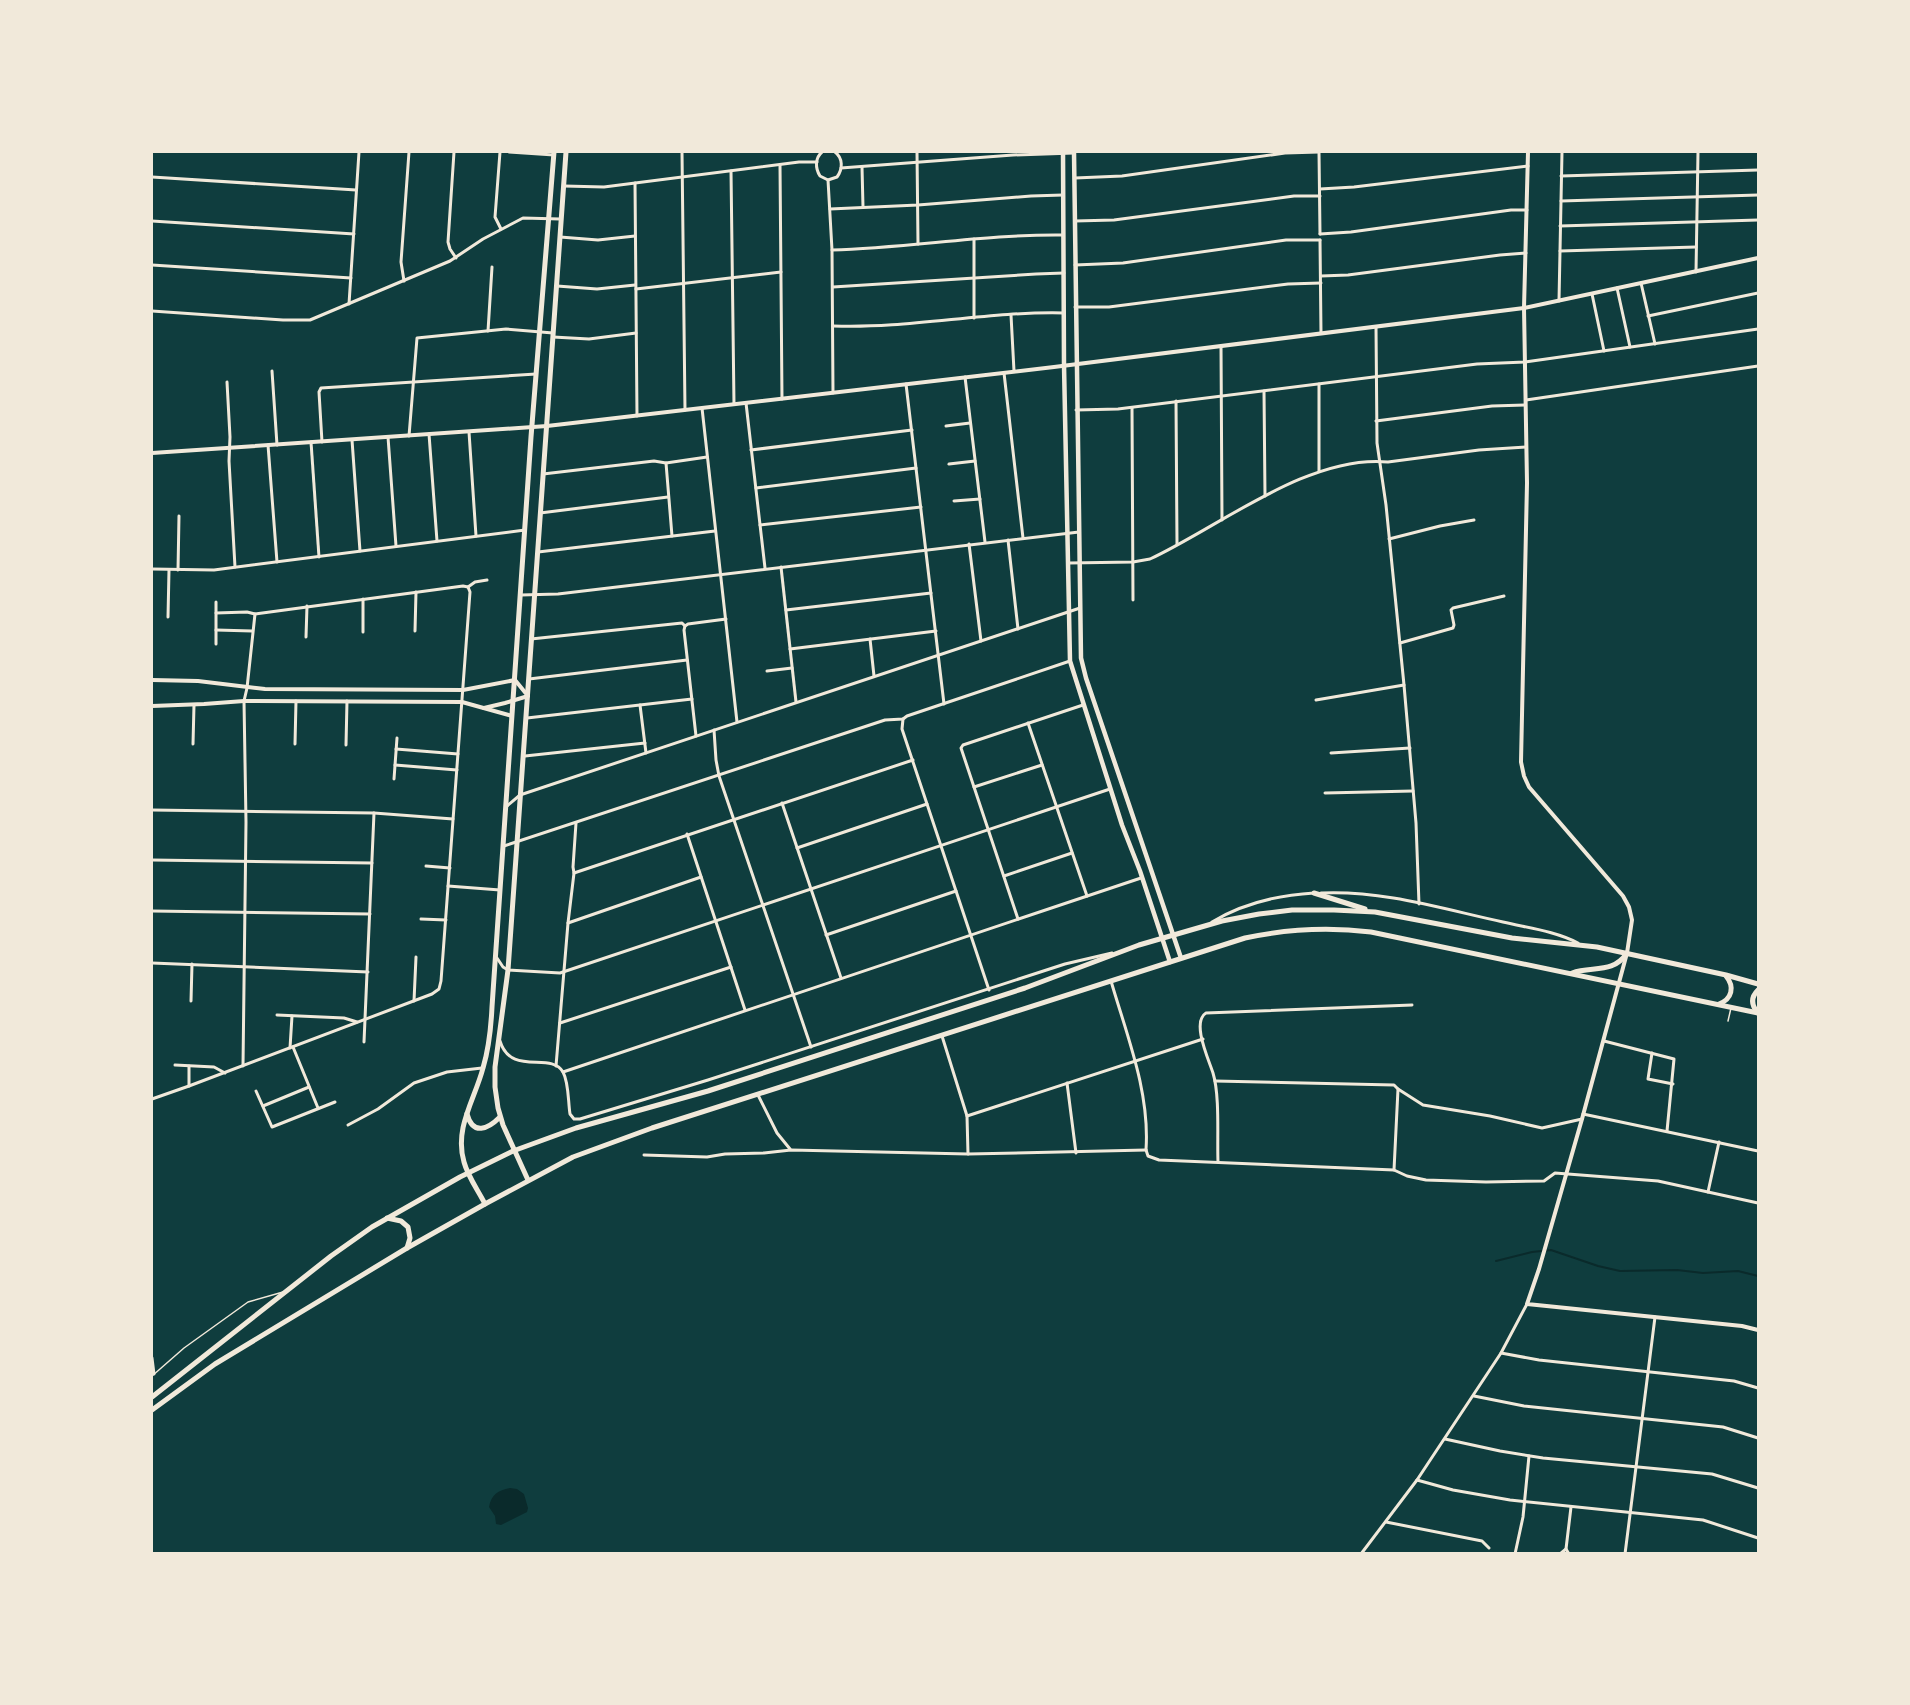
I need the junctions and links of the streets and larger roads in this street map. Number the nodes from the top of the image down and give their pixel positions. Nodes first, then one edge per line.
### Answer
1 (359, 152) edge
2 (409, 152) edge
3 (454, 152) edge
4 (500, 152) edge
5 (509, 152) edge
6 (566, 152) edge
7 (682, 152) edge
8 (822, 152) edge
9 (835, 152) edge
10 (917, 152) edge
11 (1063, 152) edge
12 (1074, 152) edge
13 (1320, 152) edge
14 (1528, 152) edge
15 (1562, 152) edge
16 (1698, 152) edge
17 (554, 156) edge
18 (566, 161) junction
19 (817, 162) junction
20 (917, 164) junction
21 (780, 165) junction
22 (1528, 166) junction
23 (862, 167) junction
24 (841, 168) junction
25 (1758, 170) edge
26 (731, 171) junction
27 (1698, 172) junction
28 (1562, 176) junction
29 (152, 177) edge
30 (683, 177) junction
31 (1075, 178) junction
32 (828, 180) junction
33 (635, 183) junction
34 (564, 186) junction
35 (1320, 189) junction
36 (356, 190) junction
37 (1063, 195) junction
38 (1758, 195) edge
39 (1320, 196) junction
40 (1697, 197) junction
41 (1561, 201) junction
42 (918, 206) junction
43 (863, 207) junction
44 (830, 209) junction
45 (1527, 210) junction
46 (549, 219) junction
47 (561, 219) junction
48 (1758, 220) edge
49 (152, 221) edge
50 (1075, 221) junction
51 (1697, 222) junction
52 (1560, 226) junction
53 (501, 230) junction
54 (354, 234) junction
55 (1320, 234) junction
56 (1064, 235) junction
57 (635, 236) junction
58 (560, 237) junction
59 (974, 240) junction
60 (1320, 240) junction
61 (918, 244) junction
62 (1696, 247) junction
63 (832, 250) junction
64 (1560, 251) junction
65 (1526, 254) junction
66 (456, 258) junction
67 (1758, 258) edge
68 (152, 265) edge
69 (1075, 265) junction
70 (492, 267) dead end
71 (781, 272) junction
72 (1696, 272) junction
73 (1064, 273) junction
74 (1321, 276) junction
75 (733, 277) junction
76 (351, 278) junction
77 (974, 279) junction
78 (404, 281) junction
79 (684, 283) junction
80 (1321, 283) junction
81 (1641, 283) junction
82 (557, 286) junction
83 (636, 287) junction
84 (833, 287) junction
85 (1617, 288) junction
86 (1758, 293) edge
87 (1592, 294) junction
88 (1559, 301) junction
89 (349, 304) junction
90 (1076, 307) junction
91 (1524, 308) junction
92 (152, 311) edge
93 (1064, 313) junction
94 (1011, 315) junction
95 (1648, 316) junction
96 (974, 318) junction
97 (833, 326) junction
98 (1376, 327) junction
99 (1758, 329) edge
100 (488, 331) junction
101 (540, 331) junction
102 (636, 333) junction
103 (1321, 333) junction
104 (553, 335) junction
105 (1654, 344) junction
106 (1221, 346) junction
107 (1630, 347) junction
108 (1604, 351) junction
109 (1525, 362) junction
110 (1076, 364) junction
111 (1064, 365) junction
112 (1758, 366) edge
113 (272, 371) dead end
114 (1014, 371) junction
115 (1004, 372) junction
116 (536, 374) junction
117 (965, 377) junction
118 (1376, 378) junction
119 (227, 382) dead end
120 (413, 382) junction
121 (906, 384) junction
122 (1319, 384) junction
123 (1264, 390) junction
124 (833, 393) junction
125 (1221, 396) junction
126 (782, 399) junction
127 (1176, 401) junction
128 (746, 403) junction
129 (1525, 403) junction
130 (734, 404) junction
131 (702, 408) junction
132 (1132, 408) junction
133 (686, 410) junction
134 (1076, 410) junction
135 (637, 416) junction
136 (1376, 421) junction
137 (970, 423) junction
138 (546, 426) junction
139 (946, 426) dead end
140 (532, 428) junction
141 (912, 430) junction
142 (469, 432) junction
143 (429, 434) junction
144 (409, 436) junction
145 (388, 437) junction
146 (352, 440) junction
147 (311, 442) junction
148 (322, 442) junction
149 (268, 445) junction
150 (277, 445) junction
151 (1526, 447) junction
152 (230, 448) junction
153 (751, 450) junction
154 (152, 453) edge
155 (707, 457) junction
156 (1378, 460) junction
157 (975, 461) junction
158 (666, 463) junction
159 (949, 464) dead end
160 (916, 468) junction
161 (1319, 471) junction
162 (543, 474) junction
163 (756, 488) junction
164 (1264, 496) junction
165 (668, 497) junction
166 (980, 499) junction
167 (954, 501) dead end
168 (921, 507) junction
169 (540, 513) junction
170 (179, 516) dead end
171 (1222, 520) junction
172 (1474, 520) dead end
173 (760, 525) junction
174 (525, 530) junction
175 (716, 531) junction
176 (1079, 532) junction
177 (1068, 533) junction
178 (476, 536) junction
179 (672, 536) junction
180 (1023, 538) junction
181 (1389, 539) junction
182 (1008, 540) junction
183 (437, 541) junction
184 (985, 542) junction
185 (969, 544) junction
186 (1177, 545) junction
187 (396, 547) junction
188 (926, 549) junction
189 (360, 551) junction
190 (538, 552) junction
191 (320, 556) junction
192 (277, 562) junction
193 (1133, 562) junction
194 (1068, 563) junction
195 (1080, 563) junction
196 (236, 567) junction
197 (781, 567) junction
198 (765, 568) junction
199 (152, 569) edge
200 (169, 570) junction
201 (178, 570) junction
202 (720, 574) junction
203 (487, 580) dead end
204 (468, 587) junction
205 (416, 592) junction
206 (931, 593) junction
207 (521, 595) junction
208 (534, 595) junction
209 (1504, 596) dead end
210 (363, 599) junction
211 (1133, 600) dead end
212 (216, 602) dead end
213 (307, 606) junction
214 (1080, 608) junction
215 (786, 610) junction
216 (1069, 611) junction
217 (216, 613) junction
218 (255, 614) junction
219 (168, 617) dead end
220 (726, 619) junction
221 (685, 626) junction
222 (1018, 628) junction
223 (216, 630) junction
224 (415, 631) dead end
225 (936, 631) junction
226 (252, 632) junction
227 (363, 632) dead end
228 (306, 637) dead end
229 (531, 639) junction
230 (870, 639) junction
231 (981, 641) junction
232 (1400, 643) junction
233 (216, 644) dead end
234 (790, 649) junction
235 (938, 655) junction
236 (687, 660) junction
237 (1070, 661) junction
238 (792, 668) junction
239 (767, 670) dead end
240 (874, 676) junction
241 (529, 679) junction
242 (152, 680) edge
243 (515, 680) junction
244 (1404, 685) junction
245 (247, 688) junction
246 (463, 690) junction
247 (528, 696) junction
248 (692, 699) junction
249 (514, 700) junction
250 (1316, 700) dead end
251 (244, 701) junction
252 (296, 701) junction
253 (347, 701) junction
254 (462, 702) junction
255 (796, 702) junction
256 (944, 704) junction
257 (194, 705) junction
258 (640, 705) junction
259 (1083, 705) junction
260 (152, 706) edge
261 (484, 708) junction
262 (512, 717) junction
263 (526, 718) junction
264 (903, 719) junction
265 (737, 722) junction
266 (1028, 723) junction
267 (714, 730) junction
268 (696, 736) junction
269 (397, 738) dead end
270 (645, 743) junction
271 (193, 744) dead end
272 (295, 744) dead end
273 (346, 745) dead end
274 (1410, 748) junction
275 (396, 749) junction
276 (646, 753) junction
277 (1331, 753) dead end
278 (458, 754) junction
279 (523, 756) junction
280 (913, 760) junction
281 (395, 765) junction
282 (1042, 765) junction
283 (457, 770) junction
284 (719, 776) junction
285 (394, 779) dead end
286 (974, 788) junction
287 (1110, 789) junction
288 (1413, 790) junction
289 (1325, 794) dead end
290 (520, 795) junction
291 (782, 803) junction
292 (927, 804) junction
293 (506, 806) junction
294 (1056, 807) junction
295 (152, 810) edge
296 (246, 811) junction
297 (374, 813) junction
298 (734, 818) junction
299 (453, 819) junction
300 (576, 823) junction
301 (988, 830) junction
302 (687, 834) junction
303 (518, 842) junction
304 (504, 846) junction
305 (941, 846) junction
306 (797, 848) junction
307 (1072, 854) junction
308 (152, 860) edge
309 (246, 861) junction
310 (372, 863) junction
311 (426, 867) dead end
312 (450, 868) junction
313 (574, 873) junction
314 (1004, 876) junction
315 (701, 878) junction
316 (1142, 878) junction
317 (448, 886) junction
318 (811, 889) junction
319 (502, 890) junction
320 (956, 891) junction
321 (1314, 893) junction
322 (1087, 896) junction
323 (1419, 904) junction
324 (763, 906) junction
325 (152, 911) edge
326 (245, 912) junction
327 (1375, 912) junction
328 (370, 914) junction
329 (421, 918) dead end
330 (1018, 919) junction
331 (446, 920) junction
332 (716, 921) junction
333 (568, 923) junction
334 (1208, 924) junction
335 (826, 934) junction
336 (1173, 934) junction
337 (971, 935) junction
338 (1162, 938) junction
339 (1580, 945) junction
340 (1120, 951) junction
341 (1627, 953) junction
342 (496, 956) junction
343 (416, 957) dead end
344 (1182, 958) junction
345 (1170, 962) junction
346 (152, 963) edge
347 (192, 964) junction
348 (244, 967) junction
349 (730, 967) junction
350 (508, 970) junction
351 (368, 972) junction
352 (564, 972) junction
353 (1571, 974) junction
354 (1726, 975) junction
355 (841, 978) junction
356 (1110, 981) junction
357 (1619, 984) junction
358 (1758, 984) edge
359 (989, 990) junction
360 (1758, 990) edge
361 (793, 994) junction
362 (192, 1001) dead end
363 (414, 1001) junction
364 (1718, 1004) junction
365 (1412, 1005) dead end
366 (745, 1010) junction
367 (1758, 1013) edge
368 (277, 1015) dead end
369 (292, 1016) junction
370 (366, 1020) junction
371 (359, 1022) junction
372 (560, 1023) junction
373 (942, 1036) junction
374 (500, 1039) junction
375 (1203, 1039) junction
376 (1604, 1041) junction
377 (364, 1042) dead end
378 (811, 1047) junction
379 (291, 1048) junction
380 (1652, 1053) junction
381 (1135, 1061) junction
382 (175, 1065) dead end
383 (189, 1066) junction
384 (243, 1066) junction
385 (556, 1066) junction
386 (483, 1067) junction
387 (563, 1072) junction
388 (225, 1073) junction
389 (1215, 1081) junction
390 (1067, 1083) junction
391 (1672, 1084) junction
392 (189, 1086) junction
393 (309, 1087) junction
394 (1397, 1088) junction
395 (256, 1091) dead end
396 (758, 1095) junction
397 (152, 1099) edge
398 (335, 1102) dead end
399 (262, 1106) junction
400 (318, 1108) junction
401 (467, 1112) junction
402 (967, 1116) junction
403 (1583, 1117) junction
404 (500, 1118) junction
405 (348, 1125) dead end
406 (1667, 1131) junction
407 (1719, 1142) junction
408 (791, 1150) junction
409 (1146, 1150) junction
410 (513, 1151) junction
411 (1758, 1151) edge
412 (1076, 1153) junction
413 (968, 1154) junction
414 (644, 1155) dead end
415 (1218, 1162) junction
416 (1394, 1170) junction
417 (468, 1173) junction
418 (1566, 1174) junction
419 (528, 1180) junction
420 (1708, 1192) junction
421 (1758, 1203) edge
422 (485, 1204) junction
423 (387, 1218) junction
424 (407, 1248) junction
425 (1527, 1304) junction
426 (1654, 1317) junction
427 (1758, 1330) edge
428 (1501, 1353) junction
429 (152, 1358) edge
430 (1648, 1372) junction
431 (153, 1375) edge
432 (1758, 1388) edge
433 (1474, 1396) junction
434 (152, 1397) edge
435 (152, 1410) edge
436 (1642, 1419) junction
437 (1758, 1438) edge
438 (1445, 1439) junction
439 (1529, 1456) junction
440 (1636, 1467) junction
441 (1418, 1480) junction
442 (1758, 1488) edge
443 (1524, 1502) junction
444 (1571, 1507) junction
445 (1630, 1513) junction
446 (1386, 1522) junction
447 (1758, 1538) edge
448 (1489, 1548) dead end
449 (1566, 1549) junction
450 (1361, 1554) edge
451 (1515, 1554) edge
452 (1560, 1554) edge
453 (1569, 1554) edge
454 (1625, 1554) edge

1 - 36 street
2 - 78 street
3 - 66 street
4 - 53 street
5 - 17 street
6 - 18 main road
7 - 30 street
8 - 19 street
9 - 24 street
10 - 20 street
11 - 12 street
11 - 20 street
11 - 37 main road
12 - 31 main road
13 - 31 street
13 - 35 street
14 - 22 street
15 - 28 street
16 - 27 street
17 - 18 main road
17 - 46 main road
18 - 34 main road
19 - 21 street
19 - 32 street
20 - 23 street
20 - 42 street
21 - 26 street
21 - 71 street
22 - 35 street
22 - 45 street
23 - 24 street
23 - 43 street
24 - 32 street
25 - 27 street
26 - 30 street
26 - 75 street
27 - 28 street
27 - 40 street
28 - 41 street
29 - 36 street
30 - 33 street
30 - 79 street
31 - 50 main road
32 - 44 street
33 - 34 street
33 - 57 street
34 - 47 main road
35 - 39 street
36 - 54 street
37 - 42 street
37 - 56 main road
38 - 40 street
39 - 50 street
39 - 55 street
40 - 41 street
40 - 51 street
41 - 52 street
42 - 43 street
42 - 61 street
43 - 44 street
44 - 63 street
45 - 55 street
45 - 65 street
46 - 47 street
46 - 53 street
46 - 101 main road
47 - 58 main road
48 - 51 street
49 - 54 street
50 - 69 main road
51 - 52 street
51 - 62 street
52 - 64 street
53 - 66 street
54 - 76 street
55 - 60 street
56 - 59 street
56 - 73 main road
57 - 58 street
57 - 83 street
58 - 82 main road
59 - 61 street
59 - 77 street
60 - 69 street
60 - 74 street
61 - 63 street
62 - 64 street
62 - 72 street
63 - 84 street
64 - 88 street
65 - 74 street
65 - 91 street
66 - 78 street
67 - 72 street
68 - 76 street
69 - 90 main road
70 - 100 street
71 - 75 street
71 - 126 street
72 - 81 street
73 - 77 street
73 - 93 main road
74 - 80 street
75 - 79 street
75 - 130 street
76 - 89 street
77 - 84 street
77 - 96 street
78 - 89 street
79 - 83 street
79 - 133 street
80 - 90 street
80 - 103 street
81 - 85 street
81 - 95 street
82 - 83 street
82 - 104 main road
83 - 102 street
84 - 97 street
85 - 87 street
85 - 107 street
86 - 95 street
87 - 88 street
87 - 108 street
88 - 91 street
89 - 92 street
90 - 110 main road
91 - 98 street
91 - 109 street
93 - 94 street
93 - 111 main road
94 - 96 street
94 - 114 street
95 - 105 street
96 - 97 street
97 - 124 street
98 - 103 street
98 - 118 street
99 - 105 street
100 - 101 street
100 - 120 street
101 - 104 street
101 - 116 main road
102 - 104 street
102 - 135 street
103 - 106 street
104 - 138 main road
105 - 107 street
106 - 110 street
106 - 125 street
107 - 108 street
108 - 109 street
109 - 118 street
109 - 129 street
110 - 111 street
110 - 134 main road
111 - 114 street
111 - 177 main road
112 - 129 street
113 - 150 street
114 - 115 street
115 - 117 street
115 - 180 street
116 - 120 street
116 - 140 main road
117 - 121 street
117 - 137 street
118 - 122 street
118 - 136 street
119 - 152 street
120 - 144 street
120 - 148 street
121 - 124 street
121 - 141 street
122 - 123 street
122 - 161 street
123 - 125 street
123 - 164 street
124 - 126 street
125 - 127 street
125 - 171 street
126 - 128 street
127 - 132 street
127 - 186 street
128 - 130 street
128 - 153 street
129 - 136 street
129 - 151 street
130 - 131 street
131 - 133 street
131 - 155 street
132 - 134 street
132 - 193 street
133 - 135 street
134 - 176 main road
135 - 138 street
136 - 156 street
137 - 139 street
137 - 157 street
138 - 140 street
138 - 162 main road
140 - 142 street
140 - 174 main road
141 - 153 street
141 - 160 street
142 - 143 street
142 - 178 street
143 - 144 street
143 - 183 street
144 - 145 street
145 - 146 street
145 - 187 street
146 - 148 street
146 - 189 street
147 - 148 street
147 - 150 street
147 - 191 street
149 - 150 street
149 - 152 street
149 - 192 street
151 - 156 street
151 - 341 street
152 - 154 street
152 - 196 street
153 - 163 street
155 - 158 street
155 - 175 street
156 - 161 street
156 - 181 street
157 - 159 street
157 - 166 street
158 - 162 street
158 - 165 street
160 - 163 street
160 - 168 street
161 - 164 street
162 - 169 main road
163 - 173 street
164 - 171 street
165 - 169 street
165 - 179 street
166 - 167 street
166 - 184 street
168 - 173 street
168 - 188 street
169 - 190 main road
170 - 201 street
171 - 186 street
172 - 181 street
173 - 198 street
174 - 178 street
174 - 207 main road
175 - 179 street
175 - 202 street
176 - 177 street
176 - 195 main road
177 - 180 street
177 - 194 main road
178 - 183 street
179 - 190 street
180 - 182 street
181 - 232 street
182 - 184 street
182 - 222 street
183 - 187 street
184 - 185 street
185 - 188 street
185 - 231 street
186 - 193 street
187 - 189 street
188 - 197 street
188 - 206 street
189 - 191 street
190 - 208 main road
191 - 192 street
192 - 196 street
193 - 195 street
193 - 211 street
194 - 195 street
194 - 216 main road
195 - 214 main road
196 - 201 street
197 - 198 street
197 - 215 street
198 - 202 street
199 - 200 street
200 - 201 street
200 - 219 street
202 - 208 street
202 - 220 street
203 - 204 street
204 - 205 street
204 - 246 street
205 - 210 street
205 - 224 street
206 - 215 street
206 - 225 street
207 - 208 street
207 - 243 main road
208 - 229 main road
209 - 232 street
210 - 213 street
210 - 227 street
212 - 217 street
213 - 218 street
213 - 228 street
214 - 216 street
214 - 336 main road
215 - 234 street
216 - 222 street
216 - 237 main road
217 - 218 street
217 - 223 street
218 - 226 street
220 - 221 street
220 - 265 street
221 - 229 street
221 - 236 street
222 - 231 street
223 - 226 street
223 - 233 street
225 - 230 street
225 - 235 street
226 - 245 street
229 - 241 main road
230 - 234 street
230 - 240 street
231 - 235 street
232 - 244 street
234 - 238 street
235 - 240 street
235 - 256 street
236 - 241 street
236 - 248 street
237 - 256 street
237 - 259 main road
238 - 239 street
238 - 255 street
240 - 255 street
241 - 247 main road
242 - 245 street
243 - 246 street
243 - 247 street
243 - 249 main road
244 - 250 street
244 - 274 street
245 - 246 street
245 - 251 street
246 - 254 street
247 - 249 street
247 - 263 main road
248 - 258 street
248 - 268 street
249 - 261 street
249 - 262 main road
251 - 252 street
251 - 257 street
251 - 296 street
252 - 253 street
252 - 272 street
253 - 254 street
253 - 273 street
254 - 261 street
254 - 278 street
255 - 265 street
256 - 264 street
257 - 260 street
257 - 271 street
258 - 263 street
258 - 270 street
259 - 266 street
259 - 287 main road
261 - 262 street
262 - 293 main road
263 - 279 main road
264 - 280 street
264 - 284 street
265 - 267 street
266 - 282 street
266 - 286 street
267 - 268 street
267 - 284 street
268 - 276 street
269 - 275 street
270 - 276 street
270 - 279 street
274 - 277 street
274 - 288 street
275 - 278 street
275 - 281 street
276 - 290 street
278 - 283 street
279 - 290 main road
280 - 291 street
280 - 292 street
281 - 283 street
281 - 285 street
282 - 286 street
282 - 294 street
283 - 299 street
284 - 298 street
284 - 300 street
286 - 301 street
287 - 294 street
287 - 316 main road
288 - 289 street
288 - 323 street
290 - 293 street
290 - 303 main road
291 - 298 street
291 - 306 street
292 - 305 street
292 - 306 street
293 - 304 main road
294 - 301 street
294 - 307 street
295 - 296 street
296 - 297 street
296 - 309 street
297 - 299 street
297 - 310 street
298 - 302 street
298 - 324 street
299 - 312 street
300 - 303 street
300 - 313 street
301 - 305 street
301 - 314 street
302 - 313 street
302 - 315 street
303 - 304 street
303 - 350 main road
304 - 319 main road
305 - 318 street
305 - 320 street
306 - 318 street
307 - 314 street
307 - 322 street
308 - 309 street
309 - 310 street
309 - 326 street
310 - 328 street
311 - 312 street
312 - 317 street
313 - 333 street
314 - 330 street
315 - 332 street
315 - 333 street
316 - 322 street
316 - 338 main road
317 - 319 street
317 - 331 street
318 - 324 street
318 - 335 street
319 - 342 main road
320 - 335 street
320 - 337 street
321 - 323 street
321 - 327 main road
321 - 334 street
322 - 330 street
323 - 339 street
324 - 332 street
324 - 361 street
325 - 326 street
326 - 328 street
326 - 348 street
327 - 334 main road
327 - 339 main road
328 - 351 street
329 - 331 street
330 - 337 street
331 - 363 street
332 - 349 street
332 - 352 street
333 - 352 street
334 - 336 main road
335 - 355 street
336 - 338 main road
336 - 344 main road
337 - 355 street
337 - 359 street
338 - 340 main road
338 - 345 main road
339 - 341 main road
340 - 359 street
340 - 410 main road
341 - 353 main road
341 - 354 main road
341 - 357 street
342 - 350 street
342 - 386 main road
343 - 363 street
344 - 345 main road
344 - 353 main road
345 - 356 main road
346 - 347 street
347 - 348 street
347 - 362 street
348 - 351 street
348 - 384 street
349 - 366 street
349 - 372 street
350 - 352 street
350 - 374 main road
351 - 370 street
352 - 372 street
353 - 357 main road
354 - 358 main road
354 - 364 main road
355 - 361 street
356 - 373 main road
356 - 381 street
357 - 364 main road
357 - 376 street
359 - 378 street
360 - 367 main road
361 - 366 street
361 - 378 street
363 - 370 street
364 - 367 main road
365 - 375 street
366 - 387 street
368 - 369 street
369 - 371 street
369 - 379 street
370 - 371 street
370 - 377 street
371 - 379 street
372 - 385 street
373 - 396 main road
373 - 402 street
374 - 385 street
374 - 404 main road
375 - 381 street
375 - 389 street
376 - 380 street
376 - 403 street
378 - 387 street
379 - 384 street
379 - 393 street
380 - 391 street
380 - 391 street
381 - 390 street
381 - 409 street
382 - 383 street
383 - 388 street
383 - 392 street
384 - 388 street
385 - 387 street
386 - 401 main road
386 - 405 street
388 - 392 street
389 - 394 street
389 - 415 street
390 - 402 street
390 - 412 street
391 - 406 street
392 - 397 street
393 - 399 street
393 - 400 street
394 - 403 street
394 - 416 street
395 - 399 street
396 - 408 street
396 - 419 main road
398 - 400 street
399 - 400 street
401 - 404 main road
401 - 417 main road
402 - 413 street
403 - 406 street
403 - 418 street
404 - 410 main road
406 - 407 street
407 - 411 street
407 - 420 street
408 - 413 street
408 - 414 street
409 - 412 street
409 - 415 street
410 - 417 main road
410 - 419 main road
412 - 413 street
415 - 416 street
416 - 418 street
417 - 422 main road
417 - 423 main road
418 - 420 street
418 - 425 street
419 - 422 main road
420 - 421 street
422 - 424 main road
423 - 424 main road
423 - 434 main road
424 - 435 main road
425 - 426 street
425 - 428 street
426 - 427 street
426 - 430 street
428 - 430 street
428 - 433 street
429 - 431 street
430 - 432 street
430 - 436 street
433 - 436 street
433 - 438 street
436 - 437 street
436 - 440 street
438 - 439 street
438 - 441 street
439 - 440 street
439 - 443 street
440 - 442 street
440 - 445 street
441 - 443 street
441 - 446 street
443 - 444 street
443 - 451 street
444 - 445 street
444 - 449 street
445 - 447 street
445 - 454 street
446 - 448 street
446 - 450 street
449 - 452 street
449 - 453 street

